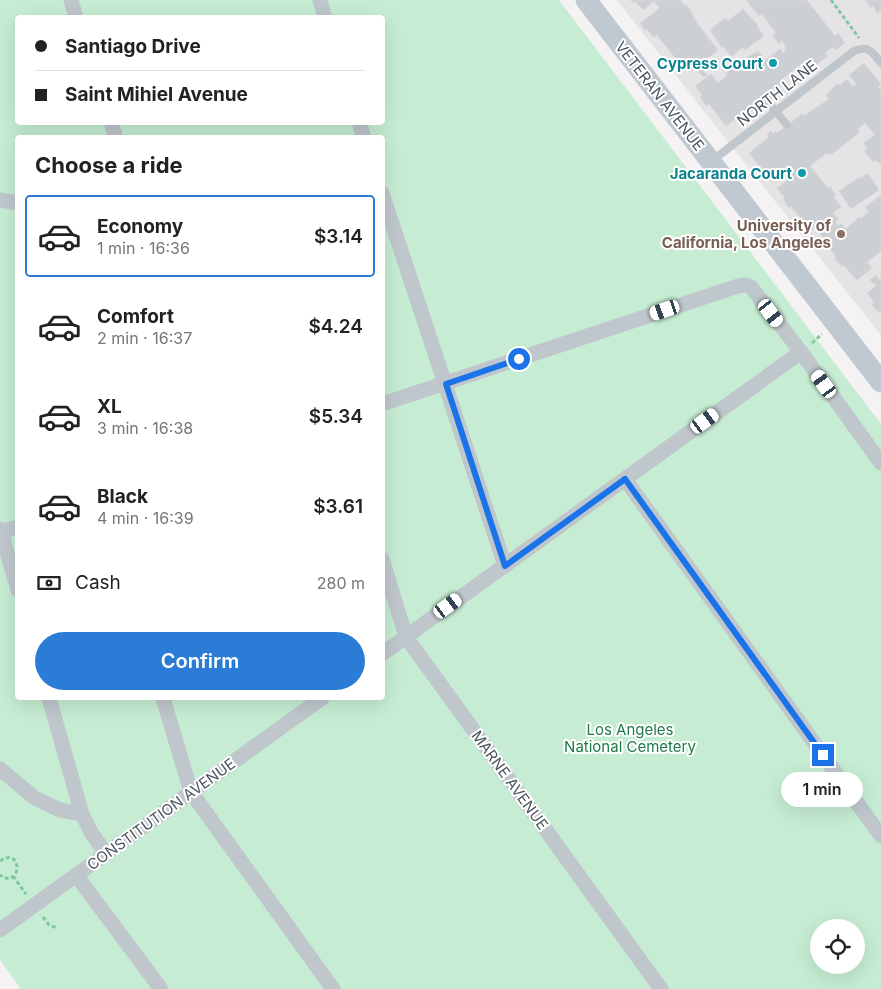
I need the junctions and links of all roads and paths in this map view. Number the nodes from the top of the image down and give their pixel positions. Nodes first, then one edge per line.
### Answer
1 (71, 0) edge
2 (320, 0) edge
3 (586, 0) edge
4 (831, 0) edge
5 (75, 15) edge
6 (324, 15) edge
7 (862, 48) junction
8 (881, 63) edge
9 (768, 102) dead end
10 (776, 112) junction
11 (787, 125) dead end
12 (711, 161) junction
13 (0, 200) edge
14 (15, 202) edge
15 (385, 202) edge
16 (836, 323) junction
17 (800, 352) junction
18 (875, 371) edge
19 (446, 384) junction
20 (385, 403) edge
21 (881, 463) edge
22 (625, 479) junction
23 (15, 528) edge
24 (0, 531) edge
25 (505, 566) junction
26 (385, 569) edge
27 (15, 580) edge
28 (406, 637) junction
29 (385, 652) edge
30 (50, 700) edge
31 (164, 700) edge
32 (319, 700) edge
33 (0, 769) edge
34 (191, 792) junction
35 (82, 814) junction
36 (881, 836) edge
37 (106, 854) junction
38 (0, 860) edge
39 (0, 875) edge
40 (76, 875) junction
41 (0, 930) edge
42 (161, 989) edge
43 (333, 989) edge
44 (661, 989) edge

1 - 5 street
2 - 6 street
3 - 12 street, VETERAN AVENUE
4 - 7 path
7 - 8 lane
7 - 10 lane, NORTH LANE
9 - 10 lane
10 - 11 lane
10 - 12 lane, NORTH LANE
12 - 16 street, VETERAN AVENUE
13 - 14 street
15 - 19 street
16 - 17 path
16 - 18 street, VETERAN AVENUE
17 - 19 street
17 - 21 street
17 - 22 street
19 - 20 street
19 - 25 street
22 - 25 street
22 - 36 street
23 - 24 street
24 - 27 street
25 - 28 street
26 - 28 street, MARNE AVENUE
28 - 29 street
28 - 44 street, MARNE AVENUE
30 - 35 street
31 - 34 street
32 - 34 street, CONSTITUTION AVENUE
33 - 35 street
34 - 37 street, CONSTITUTION AVENUE
34 - 43 street
35 - 37 street
37 - 40 street, CONSTITUTION AVENUE
38 - 39 path
40 - 41 street, CONSTITUTION AVENUE
40 - 42 street

